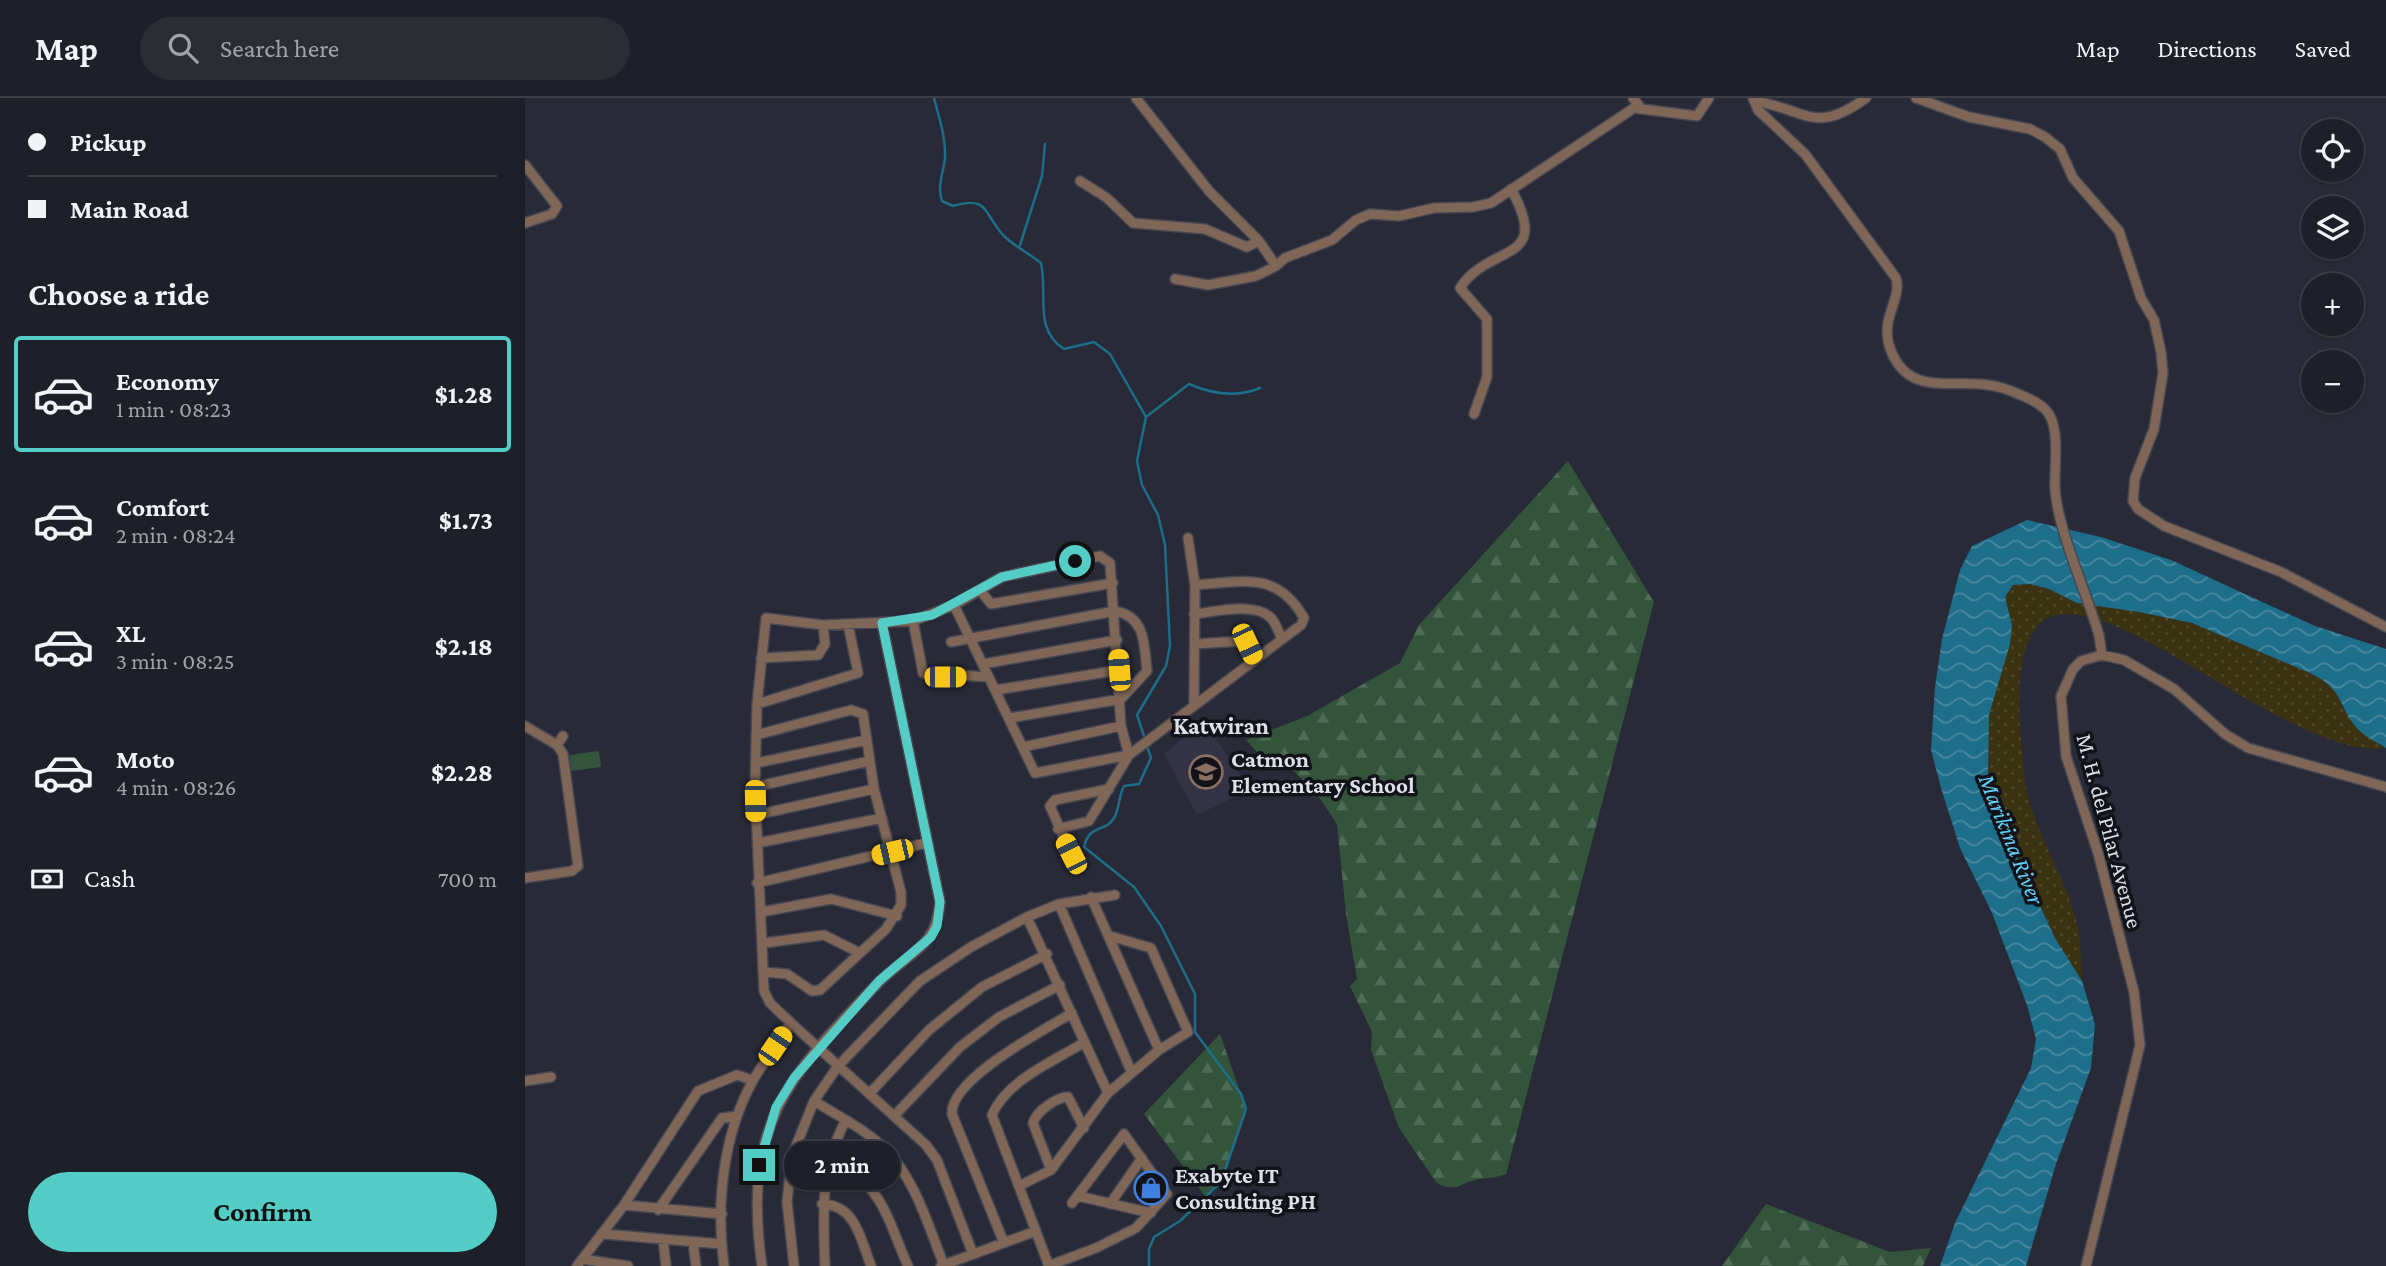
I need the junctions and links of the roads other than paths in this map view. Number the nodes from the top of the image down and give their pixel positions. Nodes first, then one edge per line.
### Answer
1 (1136, 98) edge
2 (1633, 98) edge
3 (1709, 98) edge
4 (1866, 98) edge
5 (1916, 98) edge
6 (1753, 100) edge
7 (1640, 107) junction
8 (525, 165) edge
9 (1080, 181) dead end
10 (1511, 189) junction
11 (525, 223) edge
12 (1259, 241) junction
13 (1276, 266) junction
14 (1175, 279) dead end
15 (1474, 414) dead end
16 (1188, 538) dead end
17 (1113, 583) junction
18 (1195, 585) junction
19 (980, 590) junction
20 (954, 605) junction
21 (1115, 611) junction
22 (1195, 614) junction
23 (912, 621) junction
24 (882, 623) junction
25 (848, 624) junction
26 (823, 625) junction
27 (2386, 627) edge
28 (1282, 639) junction
29 (970, 640) junction
30 (1117, 640) junction
31 (951, 642) dead end
32 (1195, 644) junction
33 (2102, 655) junction
34 (761, 658) junction
35 (1254, 659) junction
36 (983, 664) junction
37 (1119, 670) junction
38 (989, 677) junction
39 (996, 691) junction
40 (1121, 699) junction
41 (757, 704) junction
42 (1194, 705) junction
43 (1010, 718) junction
44 (525, 726) edge
45 (1121, 726) junction
46 (756, 735) junction
47 (563, 736) dead end
48 (867, 740) junction
49 (557, 745) junction
50 (1023, 747) junction
51 (1129, 755) junction
52 (869, 761) junction
53 (756, 763) junction
54 (755, 787) junction
55 (2386, 787) edge
56 (874, 789) junction
57 (1109, 789) junction
58 (756, 815) junction
59 (882, 818) junction
60 (1058, 829) junction
61 (758, 843) junction
62 (926, 843) junction
63 (892, 852) junction
64 (1071, 854) dead end
65 (525, 878) edge
66 (757, 883) junction
67 (1115, 895) dead end
68 (1091, 897) junction
69 (1059, 904) junction
70 (761, 912) junction
71 (897, 916) junction
72 (1027, 917) junction
73 (1110, 936) junction
74 (764, 943) junction
75 (858, 952) junction
76 (1047, 954) junction
77 (765, 972) junction
78 (1060, 985) junction
79 (1072, 1013) junction
80 (791, 1023) junction
81 (1085, 1042) junction
82 (775, 1046) dead end
83 (818, 1048) junction
84 (1159, 1050) junction
85 (762, 1066) dead end
86 (838, 1066) junction
87 (1131, 1071) junction
88 (551, 1077) dead end
89 (752, 1080) junction
90 (525, 1081) edge
91 (870, 1093) junction
92 (1108, 1093) junction
93 (814, 1101) junction
94 (895, 1115) junction
95 (737, 1116) junction
96 (846, 1120) junction
97 (1084, 1128) junction
98 (1142, 1158) junction
99 (829, 1161) junction
100 (1051, 1170) junction
101 (1019, 1186) junction
102 (1110, 1204) junction
103 (624, 1205) junction
104 (822, 1205) junction
105 (658, 1210) junction
106 (1151, 1213) junction
107 (722, 1214) junction
108 (1035, 1231) junction
109 (604, 1234) junction
110 (663, 1239) junction
111 (692, 1242) junction
112 (1004, 1243) junction
113 (722, 1244) junction
114 (973, 1254) junction
115 (579, 1262) edge
116 (942, 1265) edge
117 (628, 1266) edge
118 (666, 1266) edge
119 (696, 1266) edge
120 (725, 1266) edge
121 (762, 1266) edge
122 (794, 1266) edge
123 (825, 1266) edge
124 (871, 1266) edge
125 (908, 1266) edge
126 (1049, 1266) edge
127 (2086, 1266) edge

1 - 12 street
2 - 7 street
3 - 7 street
4 - 6 street
5 - 27 street
6 - 33 street
7 - 10 street
8 - 11 street
9 - 12 street
10 - 13 street
10 - 15 street
12 - 13 street
13 - 14 street
16 - 18 street
17 - 19 street
17 - 19 street
17 - 21 street
18 - 22 street
18 - 28 street
19 - 20 street
20 - 23 street
20 - 29 street
21 - 29 street
21 - 30 street
21 - 40 street
22 - 28 street
22 - 32 street
23 - 24 street
23 - 38 street
24 - 25 street
24 - 62 street
25 - 26 street
25 - 41 street
26 - 34 street
26 - 34 street
28 - 35 street
29 - 31 street
29 - 36 street
30 - 36 street
30 - 37 street
32 - 35 street
32 - 42 street
33 - 55 street
33 - 127 street, M. H. del Pilar Avenue
34 - 41 street
35 - 42 street
36 - 38 street
37 - 39 street
37 - 40 street
38 - 39 street
39 - 43 street
40 - 43 street
40 - 45 street
41 - 46 street
42 - 51 street
43 - 50 street
44 - 49 street
45 - 50 street
45 - 51 street
46 - 48 street
46 - 53 street
47 - 49 street
48 - 52 street
48 - 53 street
49 - 65 street
50 - 51 street
51 - 57 street
52 - 54 street
52 - 56 street
53 - 54 street
54 - 58 street
56 - 58 street
56 - 59 street
57 - 60 street
57 - 60 street
58 - 61 street
59 - 61 street
59 - 63 street
60 - 64 street
61 - 66 street
62 - 63 street
62 - 83 street
63 - 66 street
63 - 71 street
66 - 70 street
67 - 68 street
68 - 69 street
68 - 73 street
69 - 72 street
69 - 87 street
70 - 71 street
70 - 74 street
71 - 75 street
72 - 76 street
72 - 86 street
73 - 84 street
73 - 84 street
74 - 75 street
74 - 77 street
75 - 77 street
76 - 78 street
76 - 91 street
77 - 80 street
78 - 79 street
78 - 94 street
79 - 81 street
79 - 112 street
80 - 82 street
80 - 83 street
81 - 92 street
81 - 101 street
83 - 86 street
83 - 121 street
84 - 87 street
85 - 89 street
86 - 91 street
86 - 93 street
87 - 92 street
88 - 90 street
89 - 95 street
89 - 103 street
91 - 94 street
92 - 97 street
93 - 96 street
93 - 122 street
94 - 114 street
95 - 105 street
95 - 107 street
96 - 99 street
96 - 116 street
97 - 100 street
97 - 100 street
98 - 102 street
98 - 102 street
98 - 106 street
99 - 104 street
99 - 125 street
100 - 101 street
101 - 108 street
102 - 106 street
103 - 105 street
103 - 109 street
104 - 123 street
104 - 124 street
105 - 107 street
106 - 126 street
107 - 113 street
108 - 112 street
108 - 126 street
109 - 110 street
109 - 115 street
110 - 111 street
110 - 118 street
111 - 113 street
111 - 119 street
112 - 114 street
113 - 120 street
114 - 116 street
115 - 117 street

